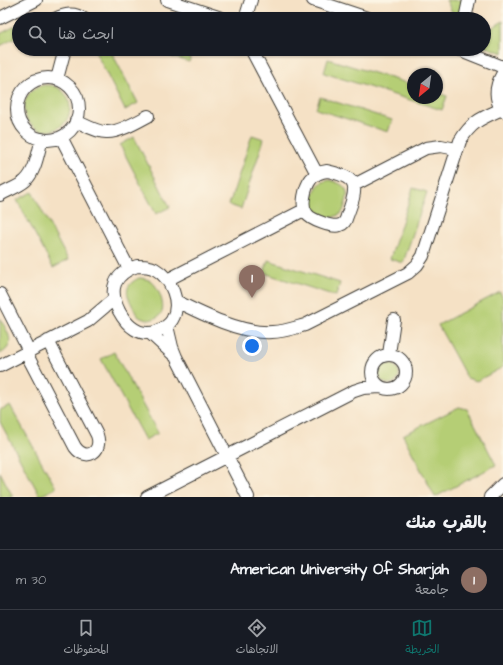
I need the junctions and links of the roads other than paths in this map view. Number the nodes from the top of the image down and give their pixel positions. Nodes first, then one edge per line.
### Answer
1 (36, 0) edge
2 (167, 0) edge
3 (251, 0) edge
4 (313, 0) edge
5 (469, 0) edge
6 (203, 12) edge
7 (247, 12) edge
8 (349, 12) edge
9 (466, 12) edge
10 (0, 18) edge
11 (63, 56) edge
12 (255, 56) edge
13 (476, 56) edge
14 (503, 67) edge
15 (503, 75) edge
16 (57, 79) junction
17 (503, 110) edge
18 (148, 116) dead end
19 (76, 121) junction
20 (61, 136) junction
21 (42, 139) junction
22 (456, 149) junction
23 (317, 174) junction
24 (354, 185) junction
25 (0, 195) edge
26 (304, 210) junction
27 (129, 269) junction
28 (167, 280) junction
29 (0, 294) edge
30 (114, 299) junction
31 (176, 301) junction
32 (206, 316) junction
33 (123, 317) junction
34 (394, 320) dead end
35 (88, 321) junction
36 (169, 324) junction
37 (150, 333) junction
38 (48, 341) junction
39 (28, 352) junction
40 (389, 354) junction
41 (176, 357) junction
42 (0, 366) edge
43 (372, 371) junction
44 (381, 386) junction
45 (354, 391) junction
46 (227, 456) junction
47 (503, 484) edge
48 (147, 497) edge
49 (248, 497) edge
50 (490, 497) edge

1 - 10 street
2 - 6 street
3 - 7 street
4 - 8 street
5 - 9 street
11 - 16 street
12 - 23 street
13 - 14 street
15 - 17 street
16 - 19 street
16 - 21 street
17 - 22 street
18 - 19 street
19 - 20 street
20 - 21 street
20 - 27 street
21 - 25 street
22 - 24 street
22 - 32 street
23 - 24 street
23 - 26 street
24 - 26 street
26 - 28 street
27 - 28 street
27 - 30 street
28 - 31 street
29 - 39 street
30 - 33 street
30 - 35 street
31 - 32 street
31 - 36 street
32 - 36 street
33 - 35 street
33 - 37 street
34 - 40 street
35 - 38 street
36 - 37 street
36 - 41 street
37 - 41 street
38 - 39 street
38 - 39 street
39 - 42 street
40 - 43 street
40 - 44 street
41 - 46 street
43 - 44 street
43 - 45 street
44 - 45 street
45 - 46 street
46 - 48 street
46 - 49 street
47 - 50 street

